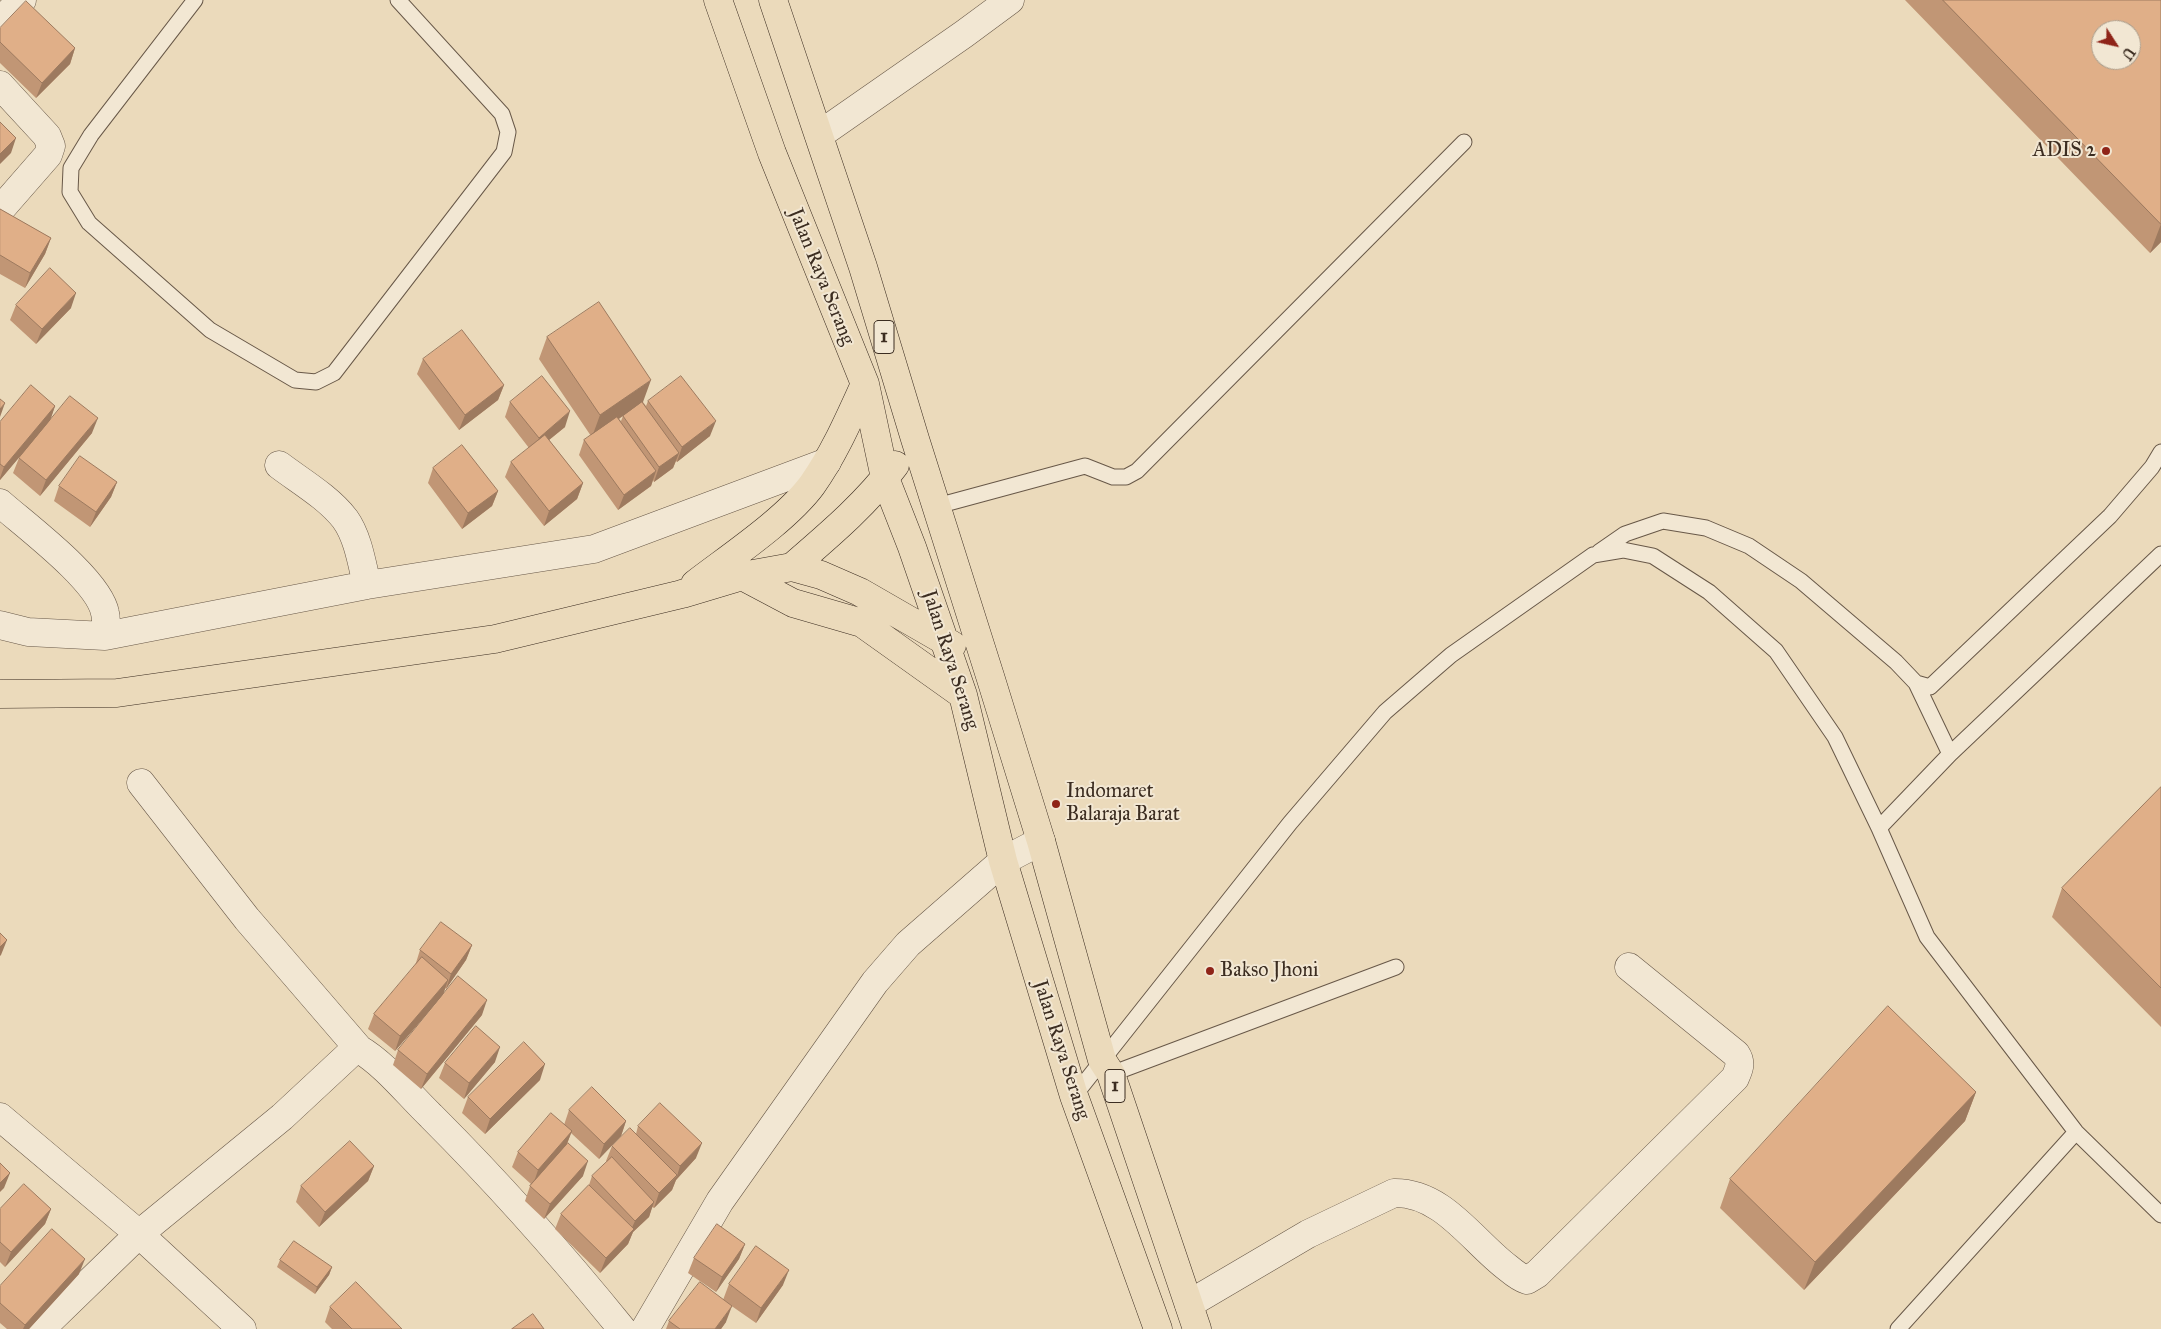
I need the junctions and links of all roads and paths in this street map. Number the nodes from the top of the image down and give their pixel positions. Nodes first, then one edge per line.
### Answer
1 (22, 0) edge
2 (195, 0) edge
3 (398, 0) edge
4 (718, 0) edge
5 (773, 0) edge
6 (1010, 0) edge
7 (0, 22) edge
8 (0, 85) edge
9 (819, 135) junction
10 (1464, 142) dead end
11 (0, 210) edge
12 (865, 384) junction
13 (915, 439) junction
14 (2161, 452) edge
15 (827, 462) junction
16 (279, 465) dead end
17 (885, 478) junction
18 (0, 503) edge
19 (938, 506) junction
20 (2161, 554) edge
21 (1593, 555) junction
22 (792, 567) junction
23 (742, 576) junction
24 (368, 585) junction
25 (682, 594) junction
26 (0, 625) edge
27 (105, 636) junction
28 (945, 639) junction
29 (990, 676) junction
30 (1916, 682) junction
31 (0, 694) edge
32 (963, 695) junction
33 (1950, 754) junction
34 (141, 783) dead end
35 (1879, 828) junction
36 (1041, 841) junction
37 (1002, 862) junction
38 (1396, 967) dead end
39 (1629, 967) dead end
40 (359, 1049) junction
41 (1106, 1067) junction
42 (1074, 1096) junction
43 (0, 1117) edge
44 (2076, 1132) junction
45 (2161, 1215) edge
46 (139, 1234) junction
47 (1193, 1317) edge
48 (1156, 1325) edge
49 (41, 1329) edge
50 (242, 1329) edge
51 (622, 1329) edge
52 (645, 1329) edge
53 (1898, 1329) edge

1 - 7 street
2 - 3 lane
4 - 12 highway, Jalan Raya Serang / 1
5 - 9 highway, Jalan Raya Serang / 1
6 - 9 street
8 - 11 street
9 - 13 highway, Jalan Raya Serang / 1
10 - 19 lane
12 - 15 highway
12 - 17 highway, Jalan Raya Serang / 1
13 - 17 highway
13 - 19 highway, Jalan Raya Serang / 1
14 - 30 lane
15 - 24 street
15 - 25 highway
16 - 24 street
17 - 22 highway
17 - 28 highway, Jalan Raya Serang / 1
18 - 27 street
19 - 29 highway, Jalan Raya Serang / 1
20 - 33 lane
21 - 30 lane
21 - 35 lane
21 - 41 lane
22 - 23 highway
22 - 28 highway
23 - 25 highway
23 - 32 highway
24 - 27 street
25 - 31 highway
26 - 27 street
28 - 29 highway
28 - 32 highway, Jalan Raya Serang / 1
29 - 36 highway, Jalan Raya Serang / 1
30 - 33 lane
32 - 37 highway, Jalan Raya Serang / 1
33 - 35 lane
34 - 40 street
35 - 44 lane
36 - 37 street
36 - 41 highway, Jalan Raya Serang / 1
37 - 42 highway, Jalan Raya Serang / 1
37 - 52 street
38 - 41 lane
39 - 47 street
40 - 46 street
40 - 51 street
41 - 42 lane
41 - 47 highway, Jalan Raya Serang / 1
42 - 48 highway, Jalan Raya Serang / 1
43 - 46 street
44 - 45 lane
44 - 53 lane
46 - 49 street
46 - 50 street
47 - 48 highway

